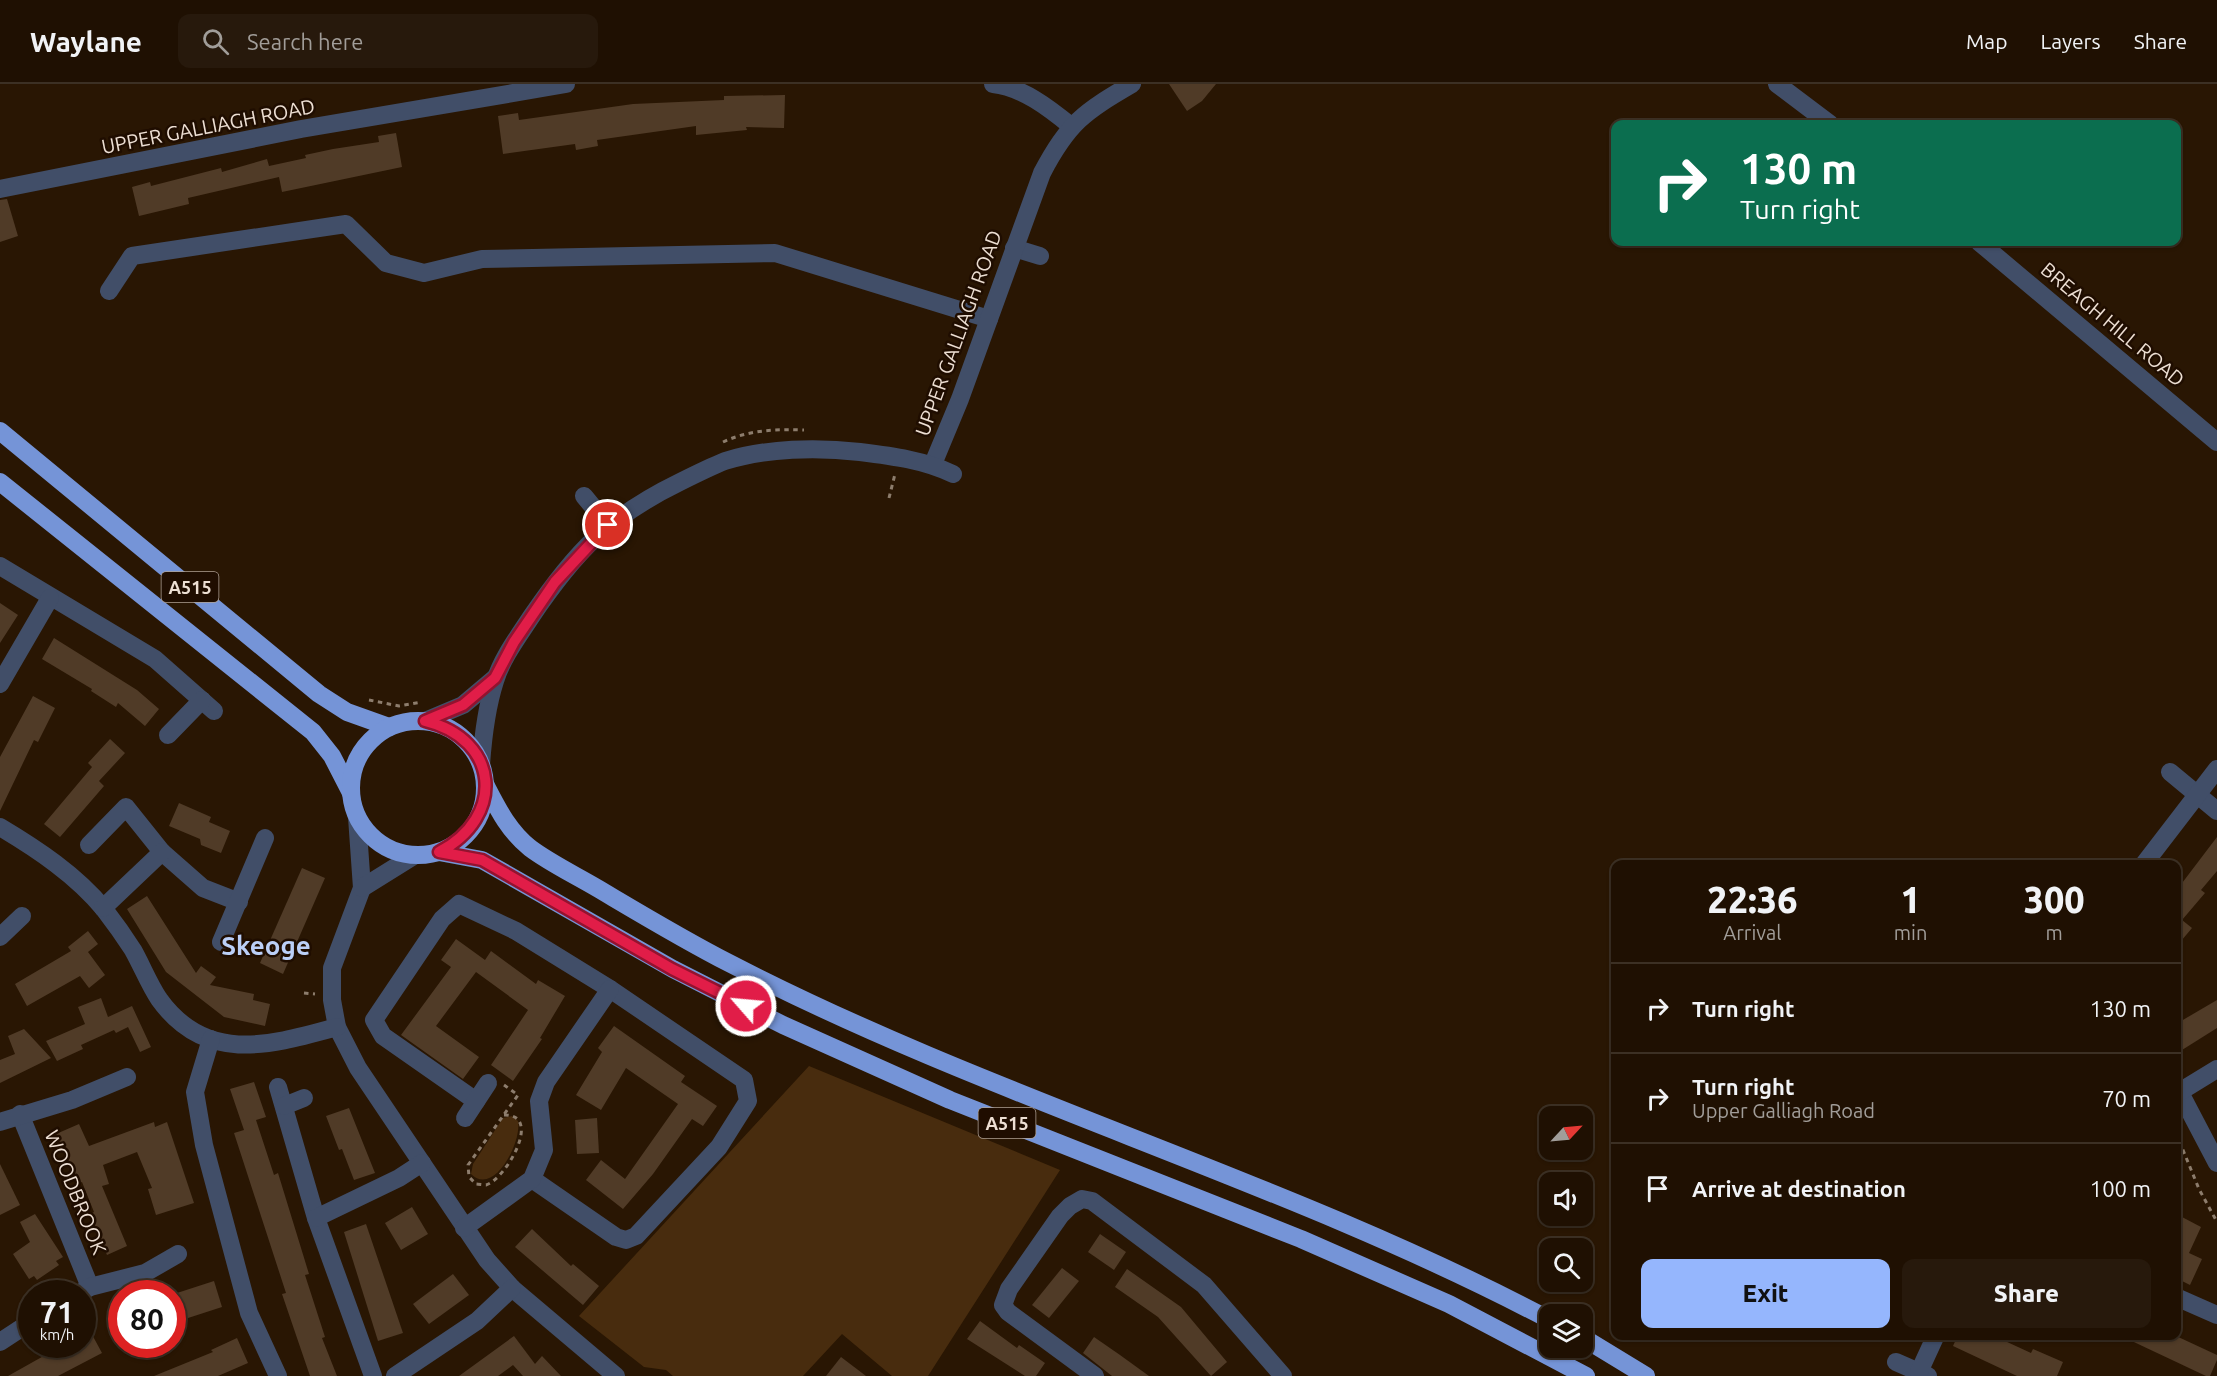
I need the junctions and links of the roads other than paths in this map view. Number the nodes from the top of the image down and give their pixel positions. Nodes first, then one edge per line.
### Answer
1 (566, 84) edge
2 (993, 84) edge
3 (1132, 84) edge
4 (1777, 84) edge
5 (1825, 120) edge
6 (1071, 126) junction
7 (0, 189) edge
8 (1984, 246) edge
9 (1014, 248) junction
10 (1040, 256) dead end
11 (110, 291) dead end
12 (989, 319) junction
13 (0, 431) edge
14 (2217, 442) edge
15 (933, 464) junction
16 (953, 474) dead end
17 (0, 482) edge
18 (584, 496) dead end
19 (608, 525) junction
20 (0, 566) edge
21 (51, 598) junction
22 (495, 678) junction
23 (0, 684) edge
24 (425, 721) junction
25 (389, 727) junction
26 (168, 735) dead end
27 (481, 765) junction
28 (2217, 769) edge
29 (2170, 772) dead end
30 (485, 784) junction
31 (351, 793) junction
32 (2198, 793) junction
33 (2217, 811) edge
34 (357, 816) junction
35 (0, 827) edge
36 (265, 838) dead end
37 (89, 845) dead end
38 (162, 852) junction
39 (439, 852) junction
40 (415, 855) junction
41 (2147, 860) edge
42 (362, 888) junction
43 (239, 902) junction
44 (103, 908) junction
45 (22, 916) dead end
46 (0, 937) edge
47 (221, 942) dead end
48 (610, 989) junction
49 (337, 1027) junction
50 (211, 1039) junction
51 (2217, 1069) edge
52 (127, 1077) dead end
53 (488, 1083) road end
54 (2181, 1087) edge
55 (278, 1088) dead end
56 (2181, 1092) edge
57 (304, 1098) dead end
58 (476, 1101) junction
59 (284, 1106) junction
60 (20, 1114) junction
61 (465, 1118) dead end
62 (0, 1122) edge
63 (422, 1163) junction
64 (2217, 1163) edge
65 (532, 1179) junction
66 (316, 1218) junction
67 (464, 1228) junction
68 (178, 1254) dead end
69 (81, 1280) edge
70 (96, 1287) edge
71 (512, 1288) junction
72 (2181, 1299) edge
73 (1539, 1314) edge
74 (2217, 1315) edge
75 (18, 1330) edge
76 (1934, 1340) edge
77 (0, 1342) edge
78 (1593, 1345) edge
79 (1896, 1362) dead end
80 (1923, 1374) edge
81 (278, 1376) edge
82 (373, 1376) edge
83 (395, 1376) edge
84 (616, 1376) edge
85 (1095, 1376) edge
86 (1282, 1376) edge
87 (1586, 1376) edge
88 (1646, 1376) edge

1 - 7 street, UPPER GALLIAGH ROAD
2 - 6 street
3 - 6 street, UPPER GALLIAGH ROAD
4 - 5 street
6 - 9 street, UPPER GALLIAGH ROAD
8 - 14 street, BREAGH HILL ROAD
9 - 10 street
9 - 12 street, UPPER GALLIAGH ROAD
11 - 12 street
12 - 15 street, UPPER GALLIAGH ROAD
13 - 25 highway, A515
15 - 16 street
15 - 19 street, UPPER GALLIAGH ROAD
17 - 31 highway, A515
18 - 19 street
19 - 22 street, UPPER GALLIAGH ROAD
20 - 21 street
21 - 23 street
21 - 26 street
22 - 24 street, UPPER GALLIAGH ROAD
22 - 27 street, UPPER GALLIAGH ROAD
24 - 25 highway, A515
24 - 27 highway, A515
25 - 31 highway, A515
27 - 30 highway, A515
28 - 32 street
29 - 32 street
30 - 39 highway, A515
30 - 73 highway, A515
31 - 34 highway, A515
32 - 33 street
32 - 41 street
34 - 40 highway, A515
34 - 42 street
35 - 44 street
36 - 43 street
37 - 38 street
38 - 43 street
38 - 44 street
39 - 40 highway, A515
39 - 87 highway, A515
40 - 42 street
42 - 49 street
43 - 47 street
44 - 50 street
45 - 46 street
48 - 58 street
48 - 65 street
48 - 65 street
49 - 50 street
49 - 63 street
50 - 81 street
51 - 54 street
52 - 60 street, WOODBROOK
53 - 58 street
55 - 59 street
56 - 64 street
57 - 59 street
58 - 61 street
59 - 66 street
60 - 62 street, WOODBROOK
60 - 69 street, WOODBROOK
63 - 66 street
63 - 67 street
65 - 67 street
66 - 82 street
67 - 71 street
68 - 70 street, WOODBROOK
71 - 83 street
71 - 84 street
72 - 74 street
75 - 77 street
76 - 80 street
78 - 88 highway
79 - 80 street
85 - 86 street

